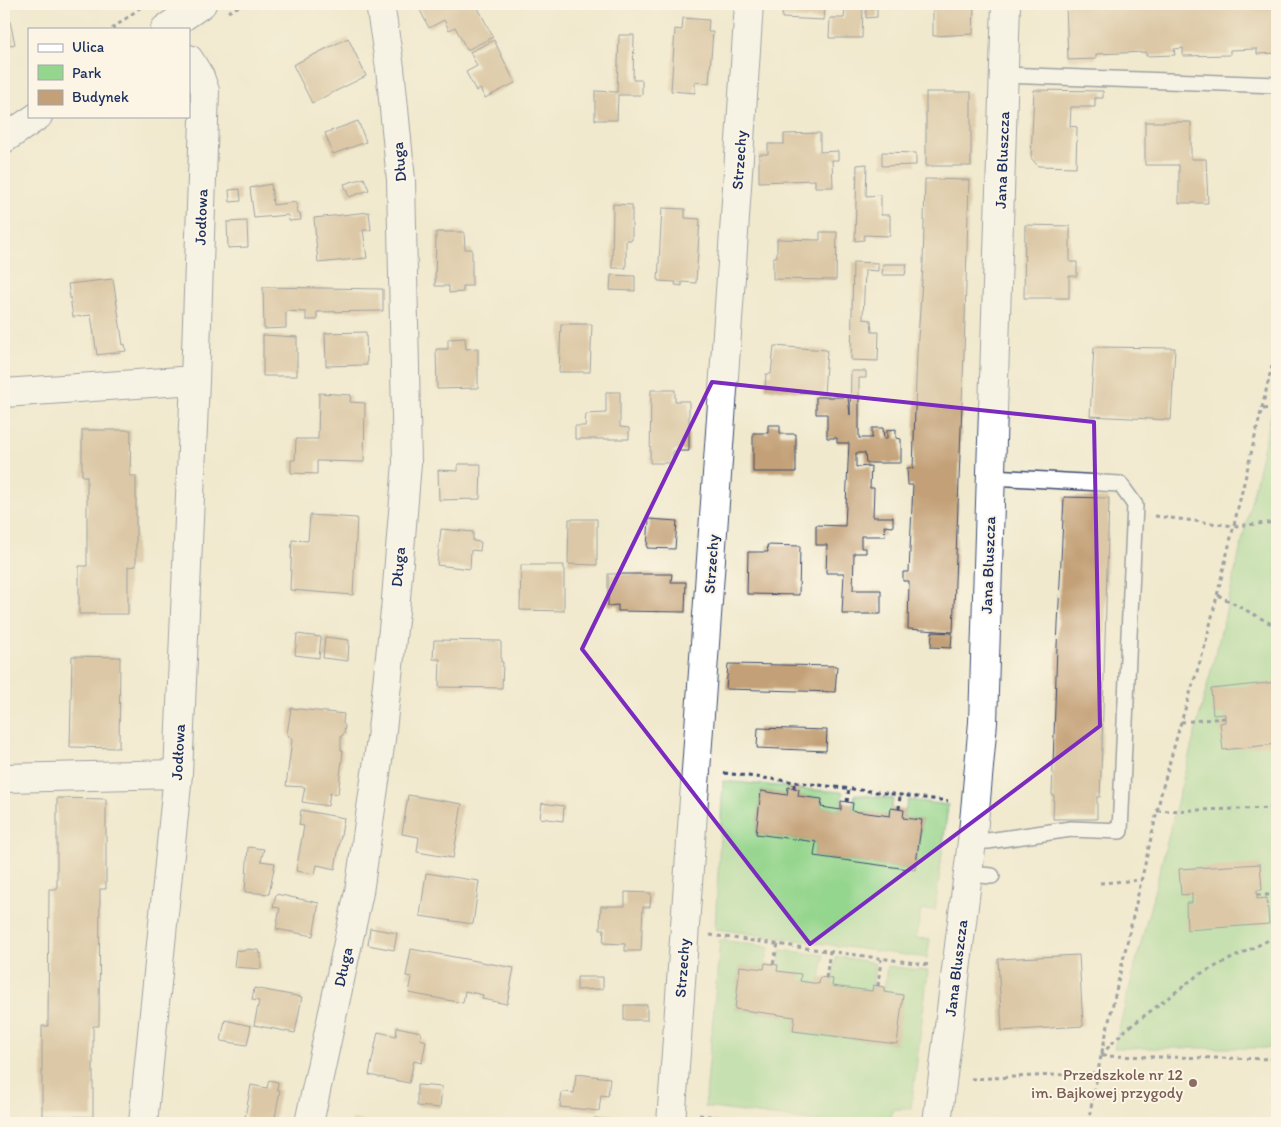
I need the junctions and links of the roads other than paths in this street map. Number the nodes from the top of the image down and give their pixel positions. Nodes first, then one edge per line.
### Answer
1 (202, 4) edge
2 (380, 4) edge
3 (749, 4) edge
4 (1006, 4) edge
5 (166, 28) edge
6 (190, 61) edge
7 (1004, 74) junction
8 (1277, 85) edge
9 (35, 118) edge
10 (4, 139) edge
11 (195, 380) junction
12 (4, 393) edge
13 (991, 476) junction
14 (178, 774) junction
15 (4, 778) edge
16 (972, 842) junction
17 (143, 1123) edge
18 (309, 1123) edge
19 (671, 1123) edge
20 (937, 1123) edge

1 - 5 street
2 - 18 street, Długa
3 - 19 street, Strzechy
4 - 7 street, Jana Bluszcza
6 - 11 street, Jodłowa
7 - 8 lane
7 - 13 street, Jana Bluszcza
9 - 10 street
11 - 12 street
11 - 14 street, Jodłowa
13 - 16 street, Jana Bluszcza
13 - 16 lane
14 - 15 street
14 - 17 street, Jodłowa
16 - 20 street, Jana Bluszcza

